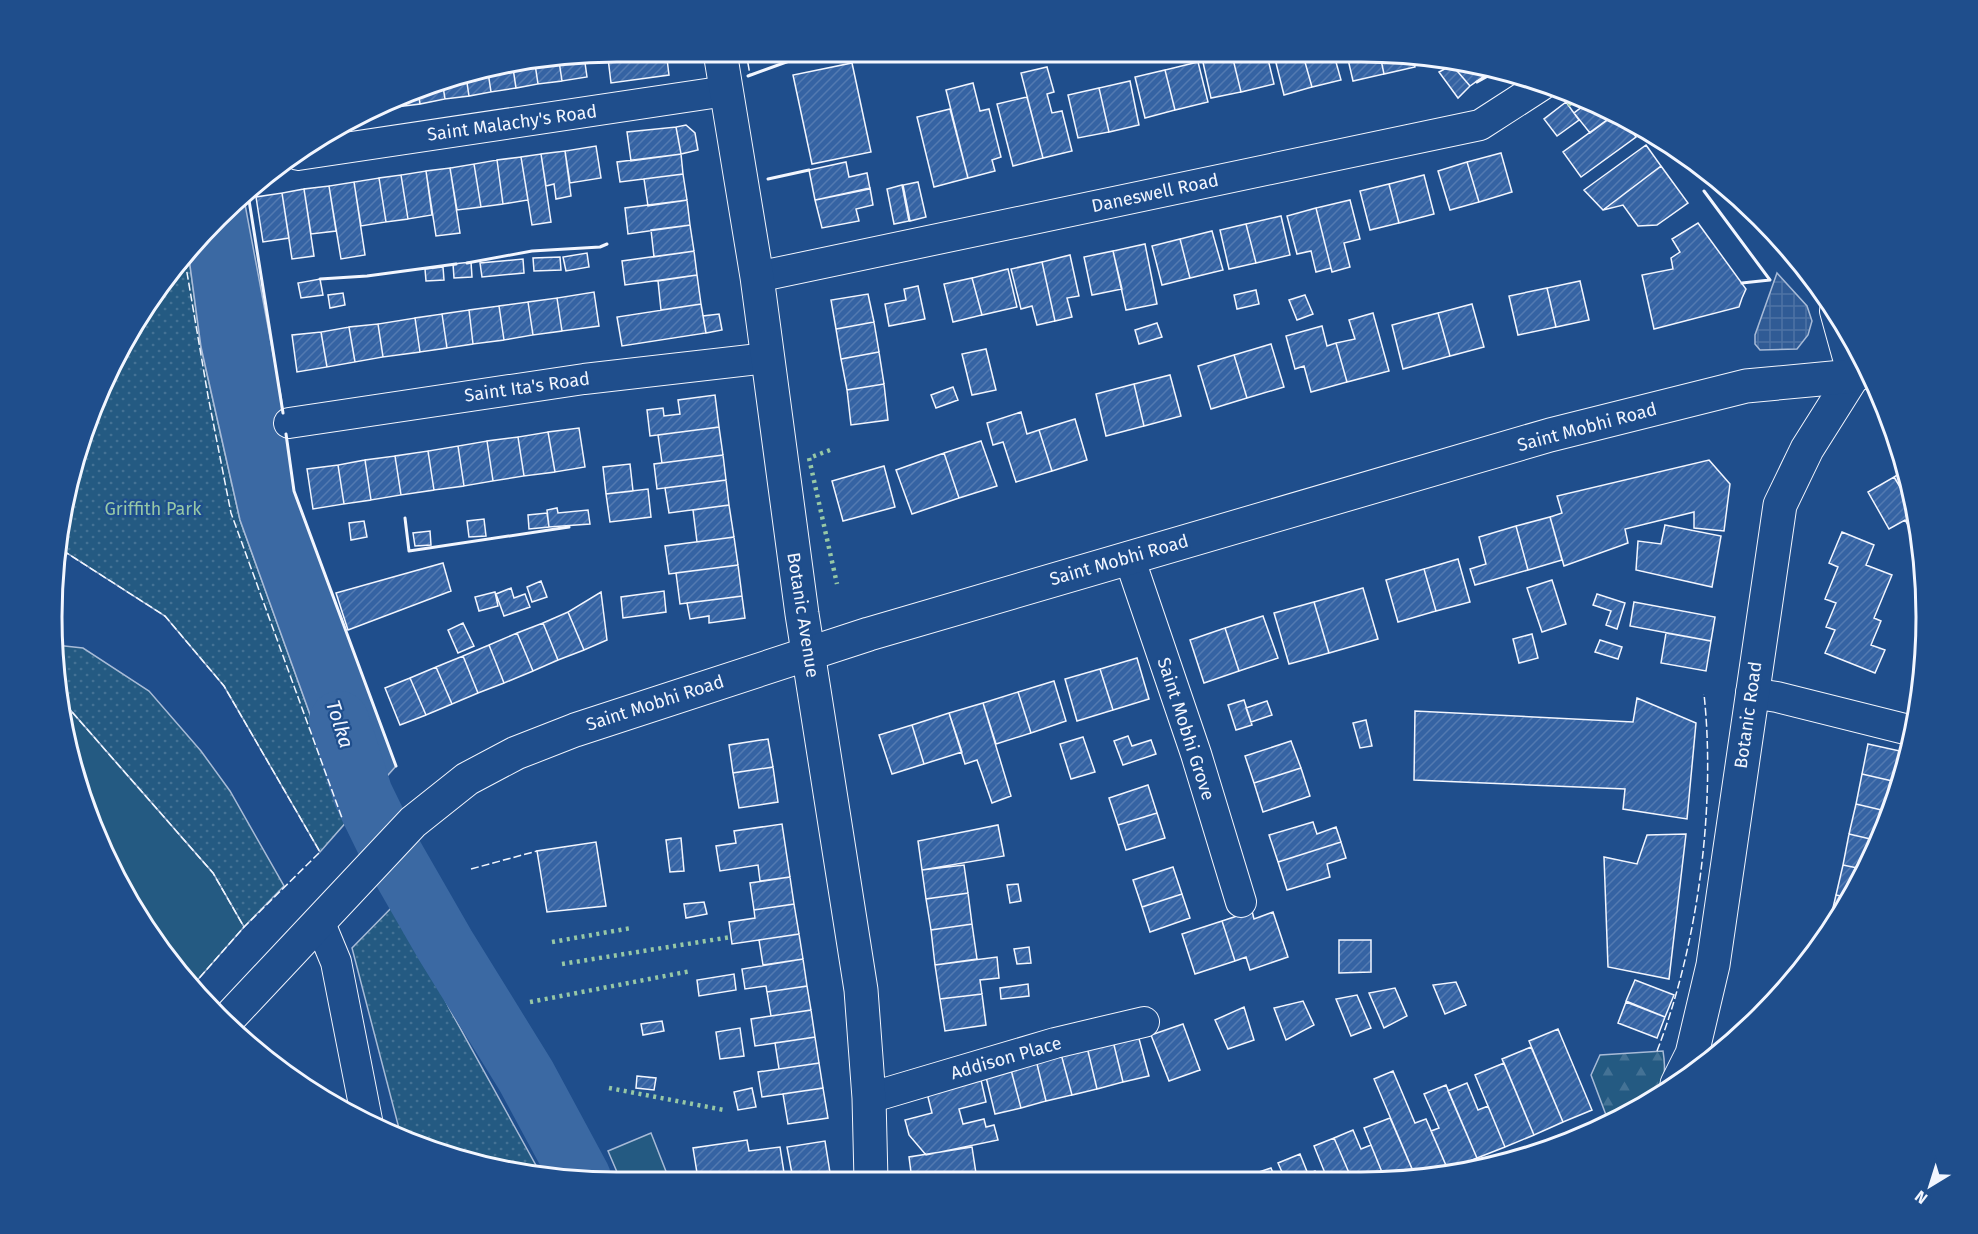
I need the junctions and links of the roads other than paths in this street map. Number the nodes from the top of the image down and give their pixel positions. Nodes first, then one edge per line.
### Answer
1 (721, 61) edge
2 (1534, 89) edge
3 (726, 92) junction
4 (313, 152) edge
5 (757, 277) junction
6 (767, 358) junction
7 (1860, 373) edge
8 (289, 423) dead end
9 (1129, 557) junction
10 (808, 654) junction
11 (1751, 693) junction
12 (1905, 729) edge
13 (1241, 902) dead end
14 (319, 921) junction
15 (231, 1016) edge
16 (1144, 1023) dead end
17 (1685, 1068) edge
18 (869, 1098) junction
19 (365, 1112) edge
20 (871, 1172) edge

1 - 3 street, Botanic Avenue
2 - 5 street, Daneswell Road
3 - 4 street, Saint Malachy's Road
3 - 5 street, Botanic Avenue
5 - 6 street, Botanic Avenue
6 - 8 street, Saint Ita's Road
6 - 10 street, Botanic Avenue
7 - 9 street, Saint Mobhi Road
7 - 11 street, Botanic Road
9 - 10 street, Saint Mobhi Road
9 - 13 street, Saint Mobhi Grove
10 - 14 street, Saint Mobhi Road
10 - 18 street, Botanic Avenue
11 - 12 street
11 - 17 street, Botanic Road
14 - 15 street
14 - 19 street
16 - 18 street, Addison Place
18 - 20 street, Botanic Avenue

